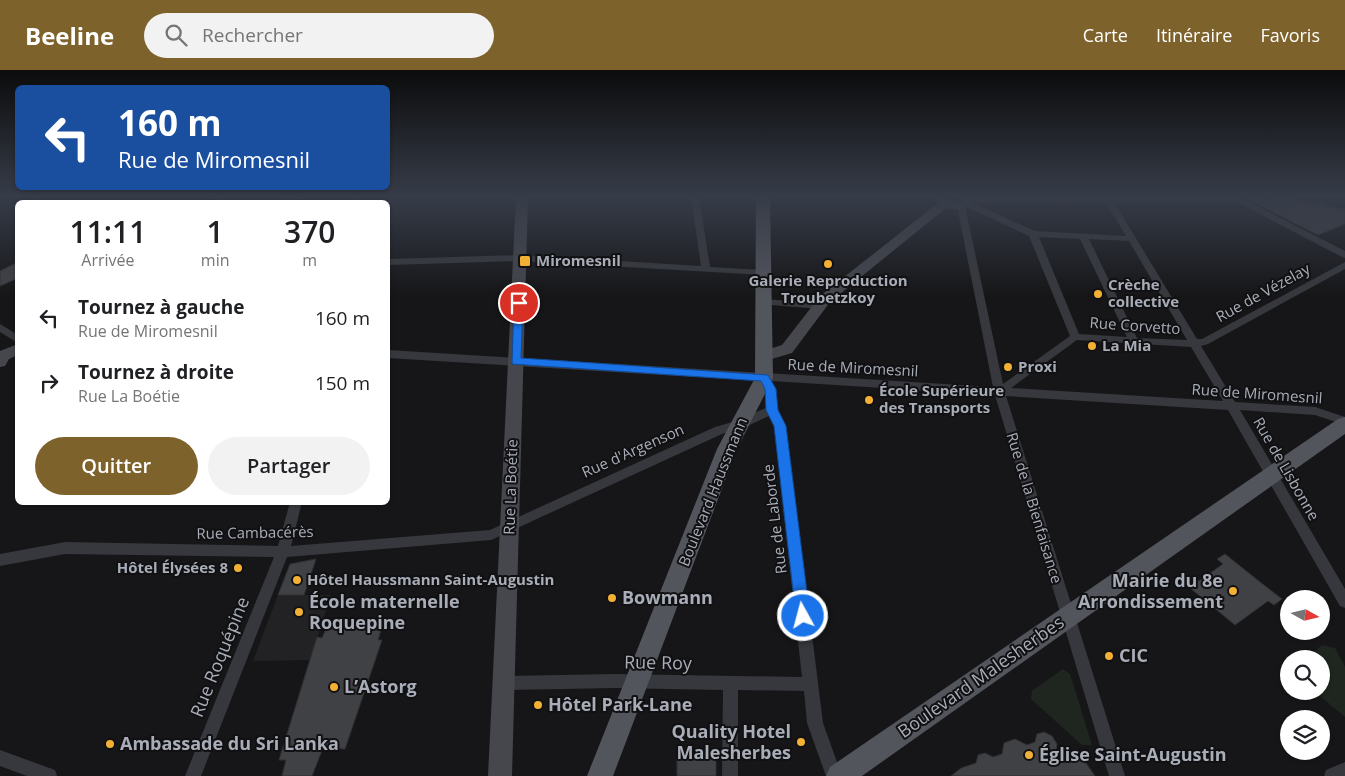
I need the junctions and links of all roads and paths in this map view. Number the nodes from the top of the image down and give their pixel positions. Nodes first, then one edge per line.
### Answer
1 (521, 230) edge
2 (700, 230) edge
3 (763, 230) edge
4 (907, 230) edge
5 (971, 230) edge
6 (1025, 230) edge
7 (1127, 230) edge
8 (1296, 230) edge
9 (1033, 234) junction
10 (1083, 237) junction
11 (1132, 239) junction
12 (1345, 255) edge
13 (521, 258) junction
14 (390, 262) edge
15 (1345, 265) edge
16 (706, 270) junction
17 (763, 273) junction
18 (763, 302) junction
19 (820, 306) junction
20 (0, 327) edge
21 (1075, 337) junction
22 (15, 338) edge
23 (1134, 341) junction
24 (1194, 344) junction
25 (390, 354) edge
26 (765, 356) junction
27 (516, 362) junction
28 (764, 378) junction
29 (999, 392) junction
30 (1232, 406) junction
31 (772, 410) junction
32 (1345, 422) edge
33 (739, 425) junction
34 (1273, 476) junction
35 (295, 505) edge
36 (509, 528) junction
37 (283, 552) junction
38 (0, 560) edge
39 (1345, 602) edge
40 (1068, 617) junction
41 (638, 681) junction
42 (504, 683) junction
43 (731, 683) junction
44 (811, 684) junction
45 (0, 758) edge
46 (1345, 770) edge
47 (49, 776) edge
48 (193, 776) edge
49 (500, 776) edge
50 (600, 776) edge
51 (730, 776) edge
52 (834, 776) edge
53 (840, 776) edge
54 (1117, 776) edge
55 (1332, 776) edge

1 - 13 street, Rue La Boétie
2 - 16 street
3 - 17 main road, Boulevard Haussmann
4 - 19 street
5 - 29 street, Rue de la Bienfaisance
6 - 9 street
7 - 11 street, Rue de Lisbonne
8 - 12 street
9 - 10 street
9 - 21 street
10 - 11 street
10 - 23 street
11 - 24 street, Rue de Lisbonne
13 - 14 street
13 - 16 street
13 - 27 street, Rue La Boétie
15 - 24 street, Rue de Vézelay
16 - 17 street
17 - 18 main road, Boulevard Haussmann
18 - 19 street
18 - 26 main road, Boulevard Haussmann
19 - 26 street
20 - 22 street
21 - 23 street, Rue Corvetto
21 - 29 street
23 - 24 street, Rue Corvetto
24 - 30 street, Rue de Lisbonne
25 - 27 street, Rue de Miromesnil
26 - 28 main road, Boulevard Haussmann
27 - 28 street, Rue de Miromesnil
27 - 36 street, Rue La Boétie
28 - 29 street, Rue de Miromesnil
28 - 31 street, Rue de Laborde
28 - 33 main road, Boulevard Haussmann
29 - 30 street, Rue de Miromesnil
29 - 40 street, Rue de la Bienfaisance
30 - 32 street, Rue de Miromesnil
30 - 34 street, Rue de Lisbonne
31 - 33 street, Rue d'Argenson
31 - 44 street, Rue de Laborde
32 - 34 main road, Boulevard Malesherbes
33 - 36 street, Rue d'Argenson
33 - 41 main road, Boulevard Haussmann
34 - 39 street, Rue de Lisbonne
34 - 40 main road, Boulevard Malesherbes
35 - 37 street, Rue Roquépine
36 - 37 street, Rue Cambacérès
36 - 42 street, Rue La Boétie
37 - 38 street, Rue Cambacérès
37 - 48 street, Rue Roquépine
40 - 53 main road, Boulevard Malesherbes
40 - 54 street, Rue de la Bienfaisance
41 - 42 street, Rue Roy
41 - 43 street, Rue Roy
41 - 50 main road, Boulevard Haussmann
42 - 49 street, Rue La Boétie
43 - 44 street, Rue Roy
43 - 51 street
44 - 52 street, Rue de Laborde
45 - 47 street
46 - 55 street

